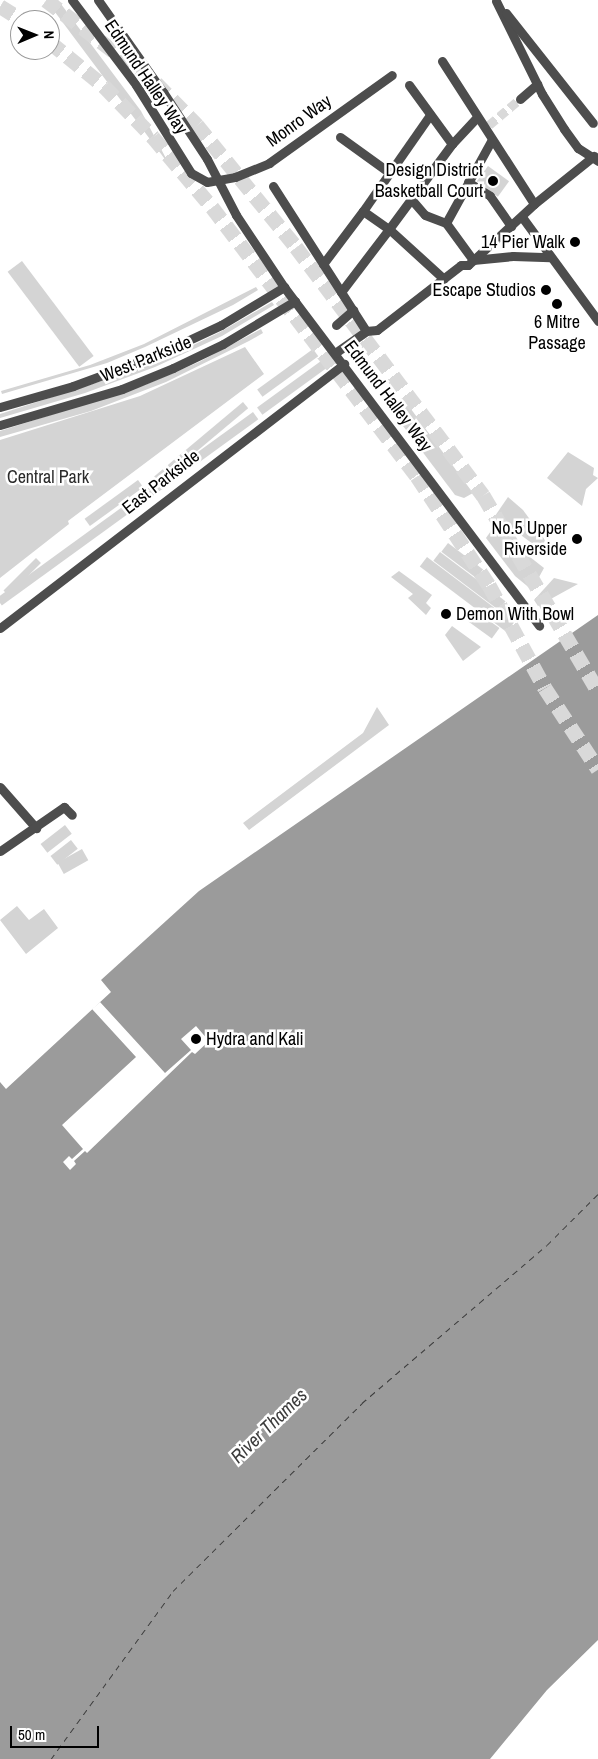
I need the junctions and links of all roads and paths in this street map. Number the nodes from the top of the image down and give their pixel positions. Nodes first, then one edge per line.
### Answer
1 (72, 0) edge
2 (98, 0) edge
3 (496, 0) edge
4 (442, 61) dead end
5 (392, 74) dead end
6 (537, 84) junction
7 (409, 85) dead end
8 (520, 99) tunnel mouth
9 (430, 115) junction
10 (476, 118) junction
11 (593, 123) dead end
12 (340, 137) dead end
13 (491, 141) junction
14 (452, 144) junction
15 (596, 159) edge
16 (390, 173) junction
17 (219, 181) junction
18 (468, 182) junction
19 (273, 186) dead end
20 (410, 199) junction
21 (534, 204) junction
22 (363, 210) junction
23 (522, 217) junction
24 (446, 222) junction
25 (511, 226) junction
26 (389, 229) junction
27 (550, 257) junction
28 (473, 260) junction
29 (323, 264) junction
30 (444, 279) junction
31 (284, 287) junction
32 (341, 292) junction
33 (294, 301) junction
34 (353, 310) junction
35 (598, 321) edge
36 (336, 325) dead end
37 (366, 331) junction
38 (335, 353) junction
39 (344, 364) junction
40 (0, 408) edge
41 (0, 425) edge
42 (538, 626) dead end
43 (0, 628) edge
44 (0, 787) edge
45 (72, 815) dead end
46 (36, 828) junction
47 (0, 851) edge

1 - 17 street, Edmund Halley Way
2 - 17 street, Edmund Halley Way
3 - 6 street
3 - 11 street
4 - 10 street
5 - 17 street, Monro Way
6 - 8 street
6 - 15 street
7 - 9 street
9 - 14 street
9 - 16 street
10 - 13 street
10 - 14 street
12 - 16 street
13 - 18 street
13 - 21 street
14 - 20 street
15 - 21 street
16 - 22 street
17 - 31 street, Edmund Halley Way
18 - 24 street
18 - 25 street
19 - 29 street
20 - 24 street
20 - 26 street
21 - 23 street
22 - 26 street
22 - 29 street
23 - 25 street
23 - 27 street
24 - 28 street
25 - 28 street
26 - 30 street
26 - 32 street
27 - 28 street
27 - 35 street
28 - 30 street
29 - 32 street
30 - 37 street
31 - 33 street, Edmund Halley Way
31 - 40 street, West Parkside
32 - 34 street
33 - 38 street, Edmund Halley Way
33 - 41 street, West Parkside
34 - 36 street
34 - 37 street
37 - 38 street
38 - 39 street, Edmund Halley Way
39 - 42 street, Edmund Halley Way
39 - 43 street, East Parkside
44 - 46 street
45 - 46 street
46 - 47 street

